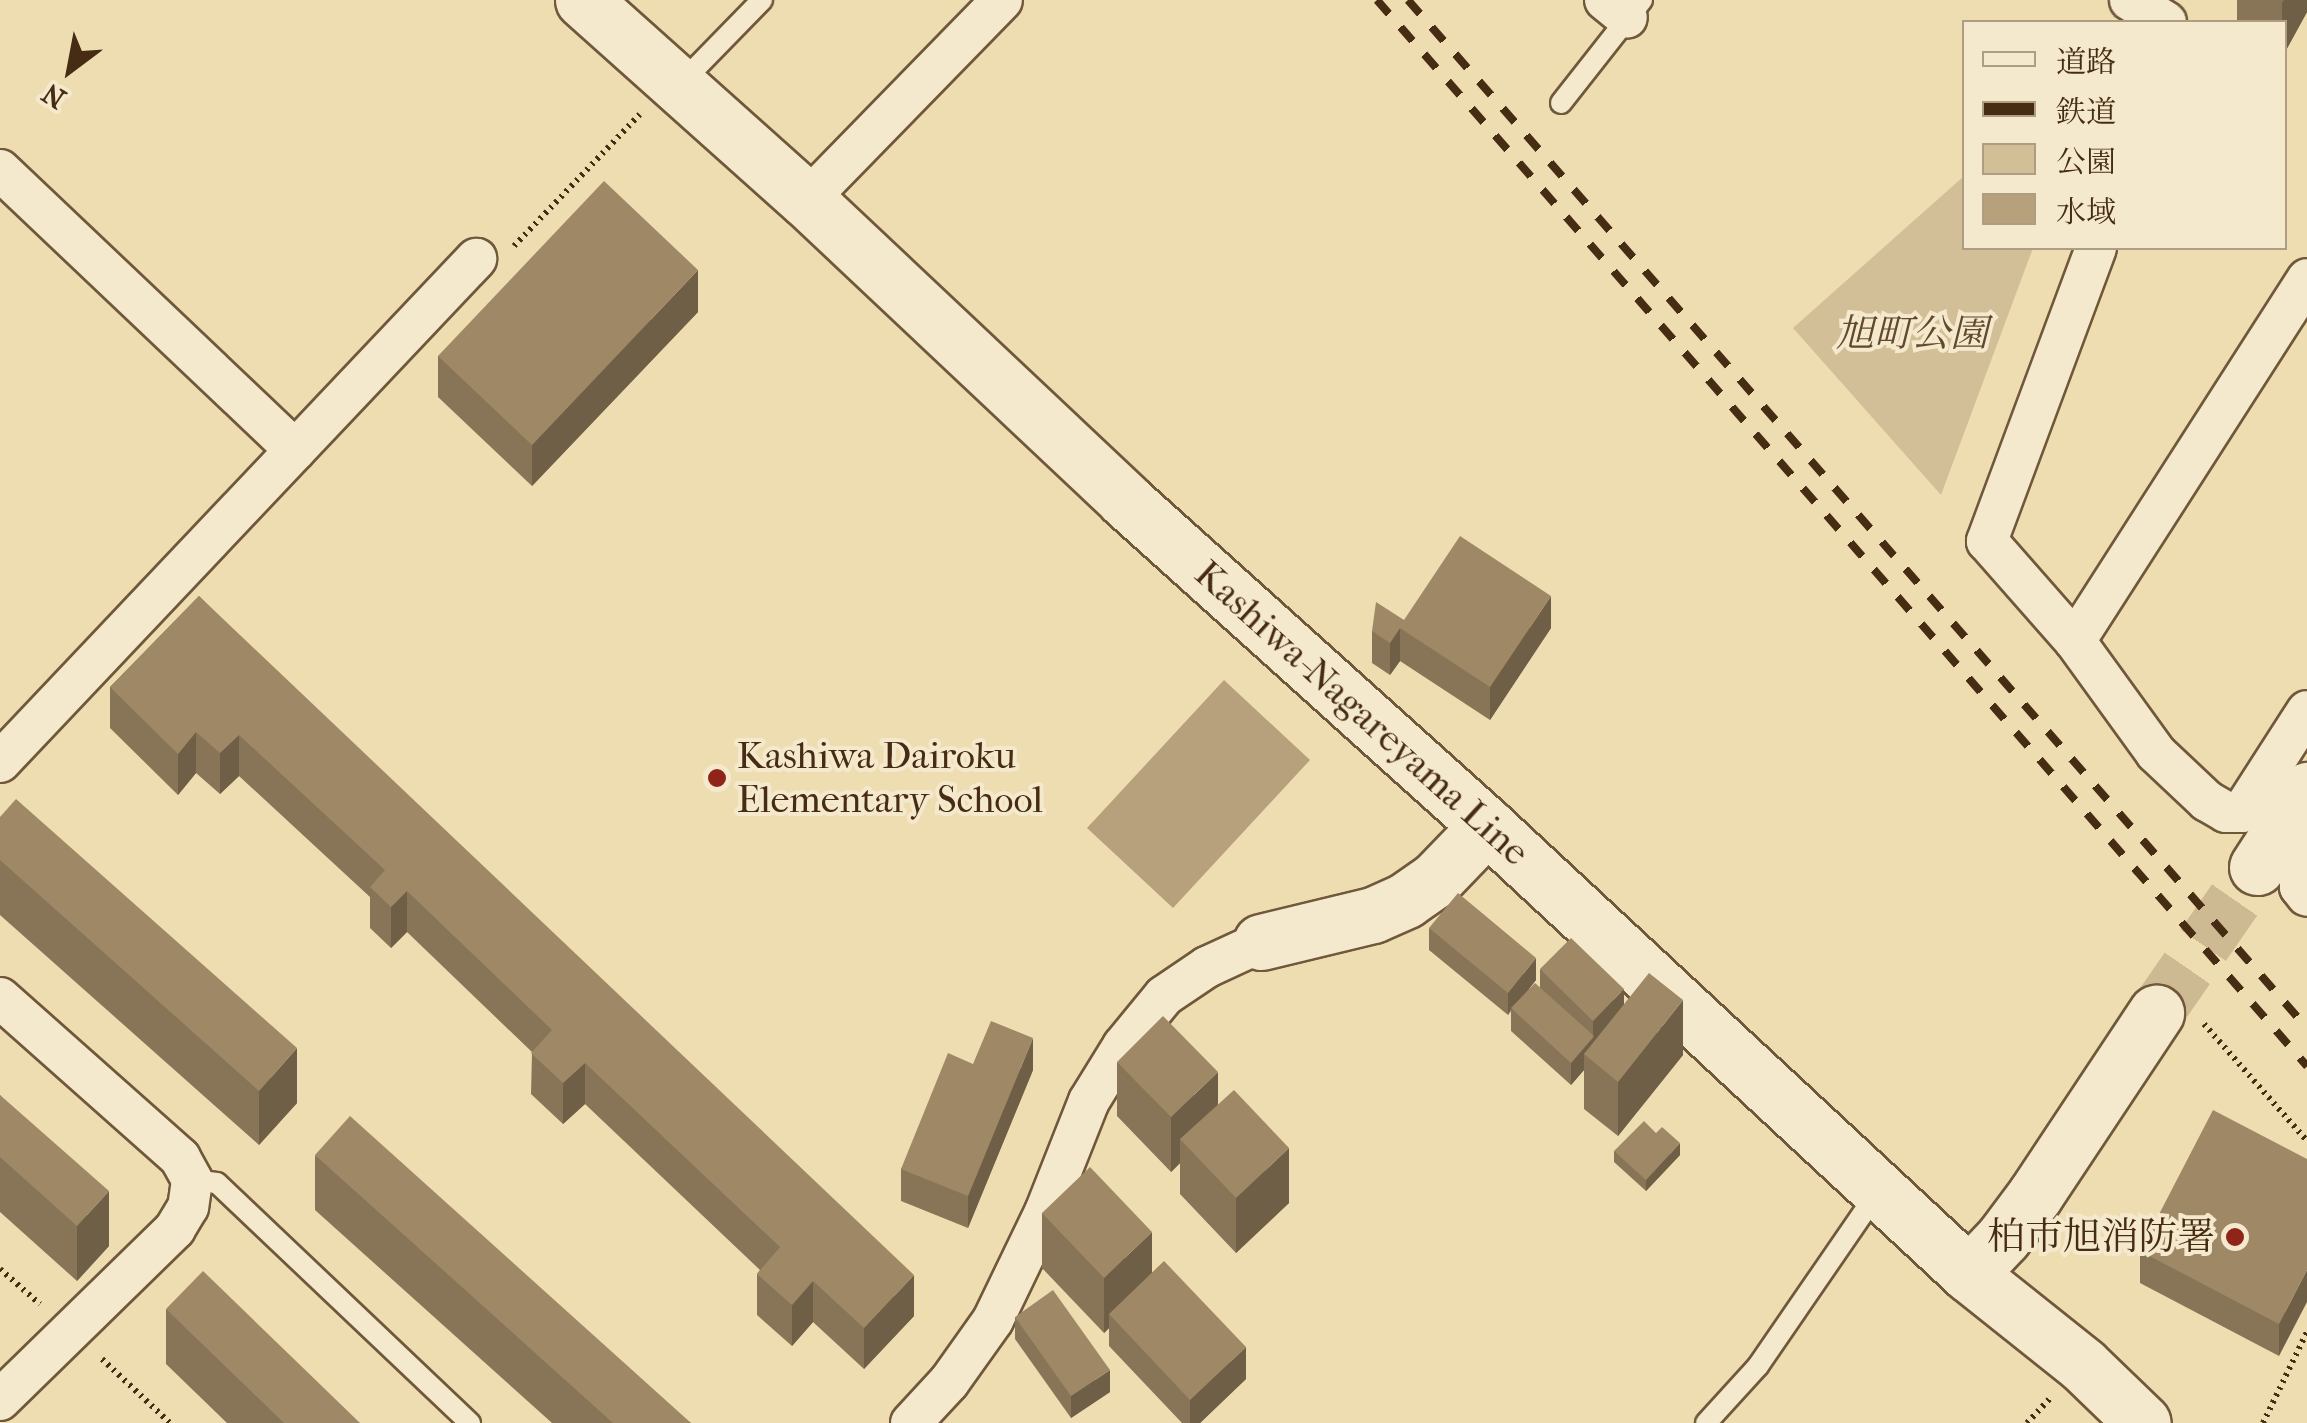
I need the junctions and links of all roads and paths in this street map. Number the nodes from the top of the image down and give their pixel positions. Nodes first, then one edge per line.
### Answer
1 (583, 0) edge
2 (762, 0) edge
3 (1002, 0) edge
4 (2130, 0) edge
5 (1625, 6) edge
6 (2163, 20) edge
7 (675, 84) junction
8 (1560, 103) dead end
9 (0, 170) edge
10 (807, 200) junction
11 (2095, 250) edge
12 (476, 259) joint
13 (2307, 280) edge
14 (295, 450) junction
15 (2074, 641) junction
16 (2307, 711) edge
17 (0, 762) edge
18 (2307, 790) edge
19 (1487, 826) junction
20 (2282, 862) edge
21 (2307, 896) edge
22 (1261, 942) joint
23 (0, 998) edge
24 (2180, 1018) joint
25 (2307, 1142) edge
26 (192, 1180) junction
27 (1866, 1209) dead end
28 (1969, 1274) junction
29 (72, 1331) junction
30 (2307, 1332) edge
31 (2054, 1394) dead end
32 (0, 1400) edge
33 (170, 1423) edge
34 (470, 1423) edge
35 (910, 1423) edge
36 (1706, 1423) edge
37 (2027, 1423) edge
38 (2143, 1423) edge
39 (2262, 1423) edge

1 - 7 main road, Kashiwa-Nagareyama Line
2 - 7 lane
3 - 10 street
4 - 6 street
5 - 8 lane
7 - 10 main road, Kashiwa-Nagareyama Line
7 - 12 path
9 - 14 street
10 - 19 main road, Kashiwa-Nagareyama Line
11 - 15 street
12 - 14 street
13 - 15 street
14 - 17 street
15 - 16 street
18 - 20 main road
19 - 22 main road
19 - 28 main road, Kashiwa-Nagareyama Line
20 - 21 street
22 - 35 street
23 - 26 street
24 - 25 path
24 - 28 main road
26 - 29 street
26 - 34 lane
27 - 36 lane
28 - 38 main road, Kashiwa-Nagareyama Line
29 - 32 street
29 - 33 path
30 - 39 path
31 - 37 path

